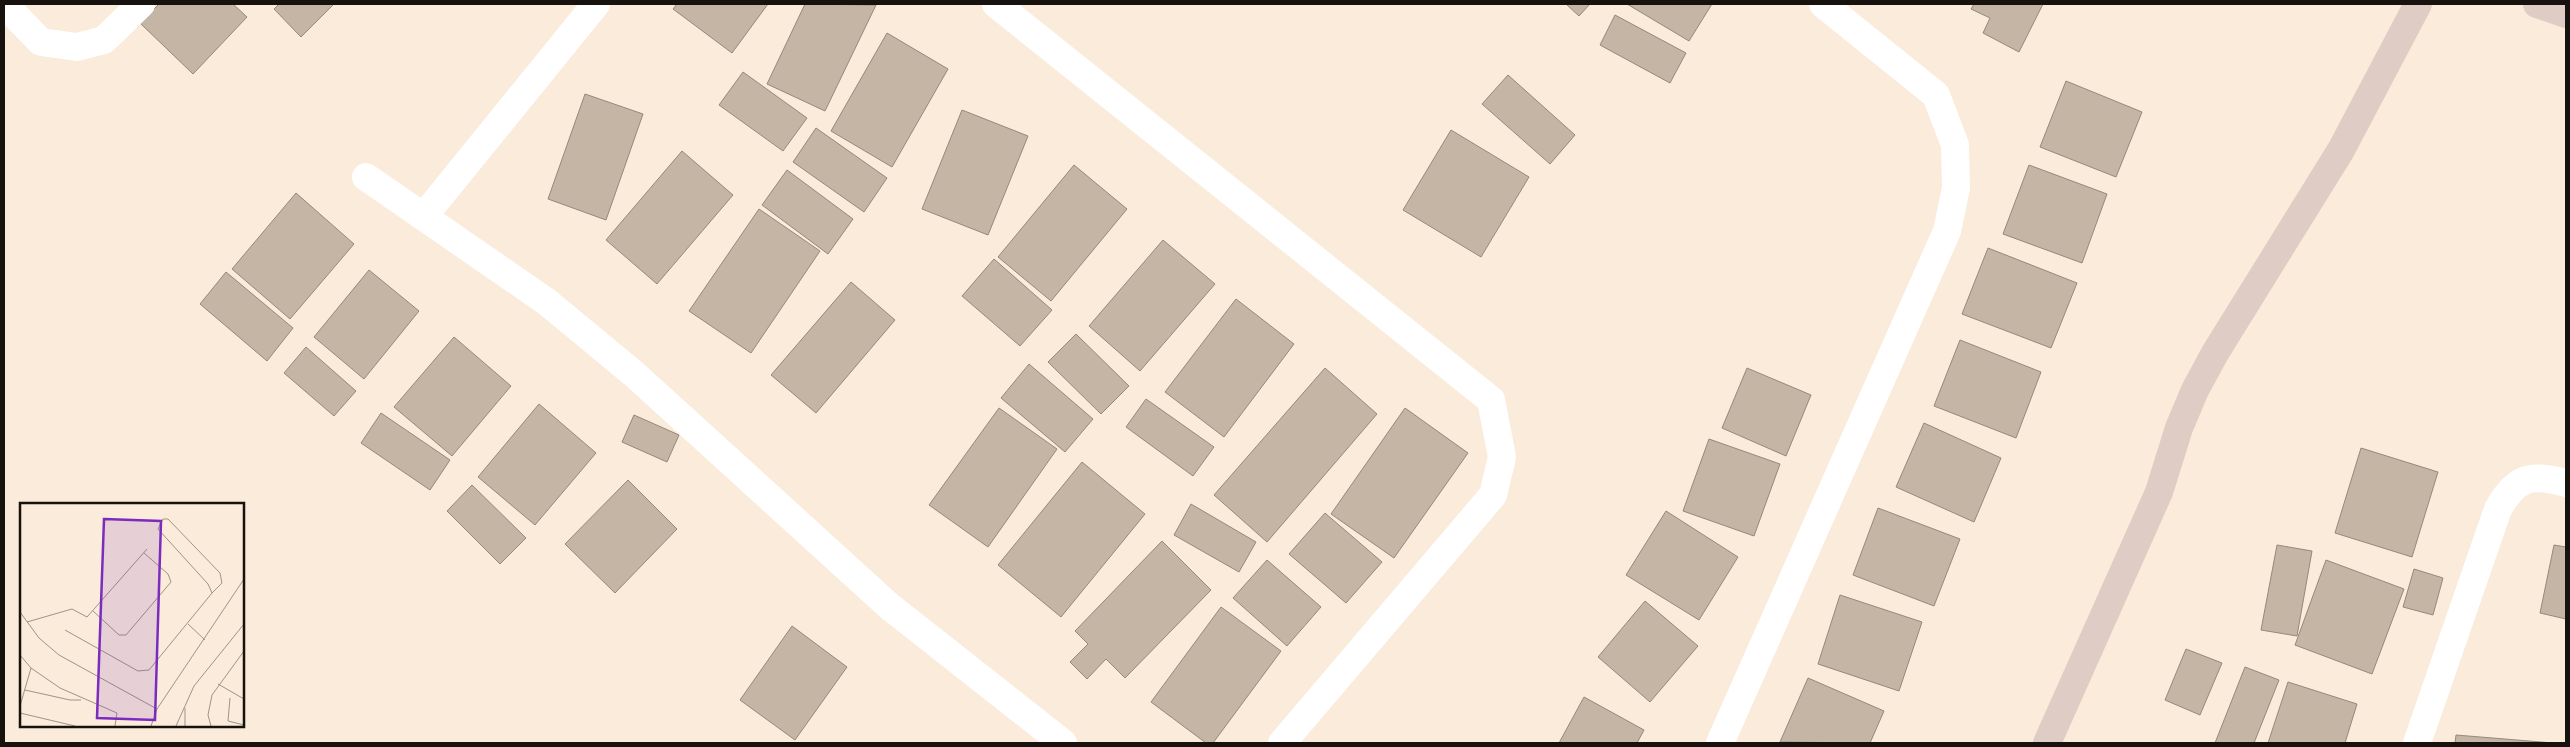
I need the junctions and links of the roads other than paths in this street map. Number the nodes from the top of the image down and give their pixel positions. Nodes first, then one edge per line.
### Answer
1 (4, 4) edge
2 (141, 4) edge
3 (596, 4) edge
4 (996, 4) edge
5 (1823, 4) edge
6 (2418, 4) edge
7 (2537, 4) edge
8 (2566, 14) edge
9 (366, 177) dead end
10 (424, 216) junction
11 (2566, 483) edge
12 (1063, 743) edge
13 (1282, 743) edge
14 (1720, 743) edge
15 (2047, 743) edge
16 (2417, 743) edge

1 - 2 street
3 - 10 street
4 - 13 street
5 - 14 street
6 - 15 street
7 - 8 street
9 - 10 street
10 - 12 street
11 - 16 street

